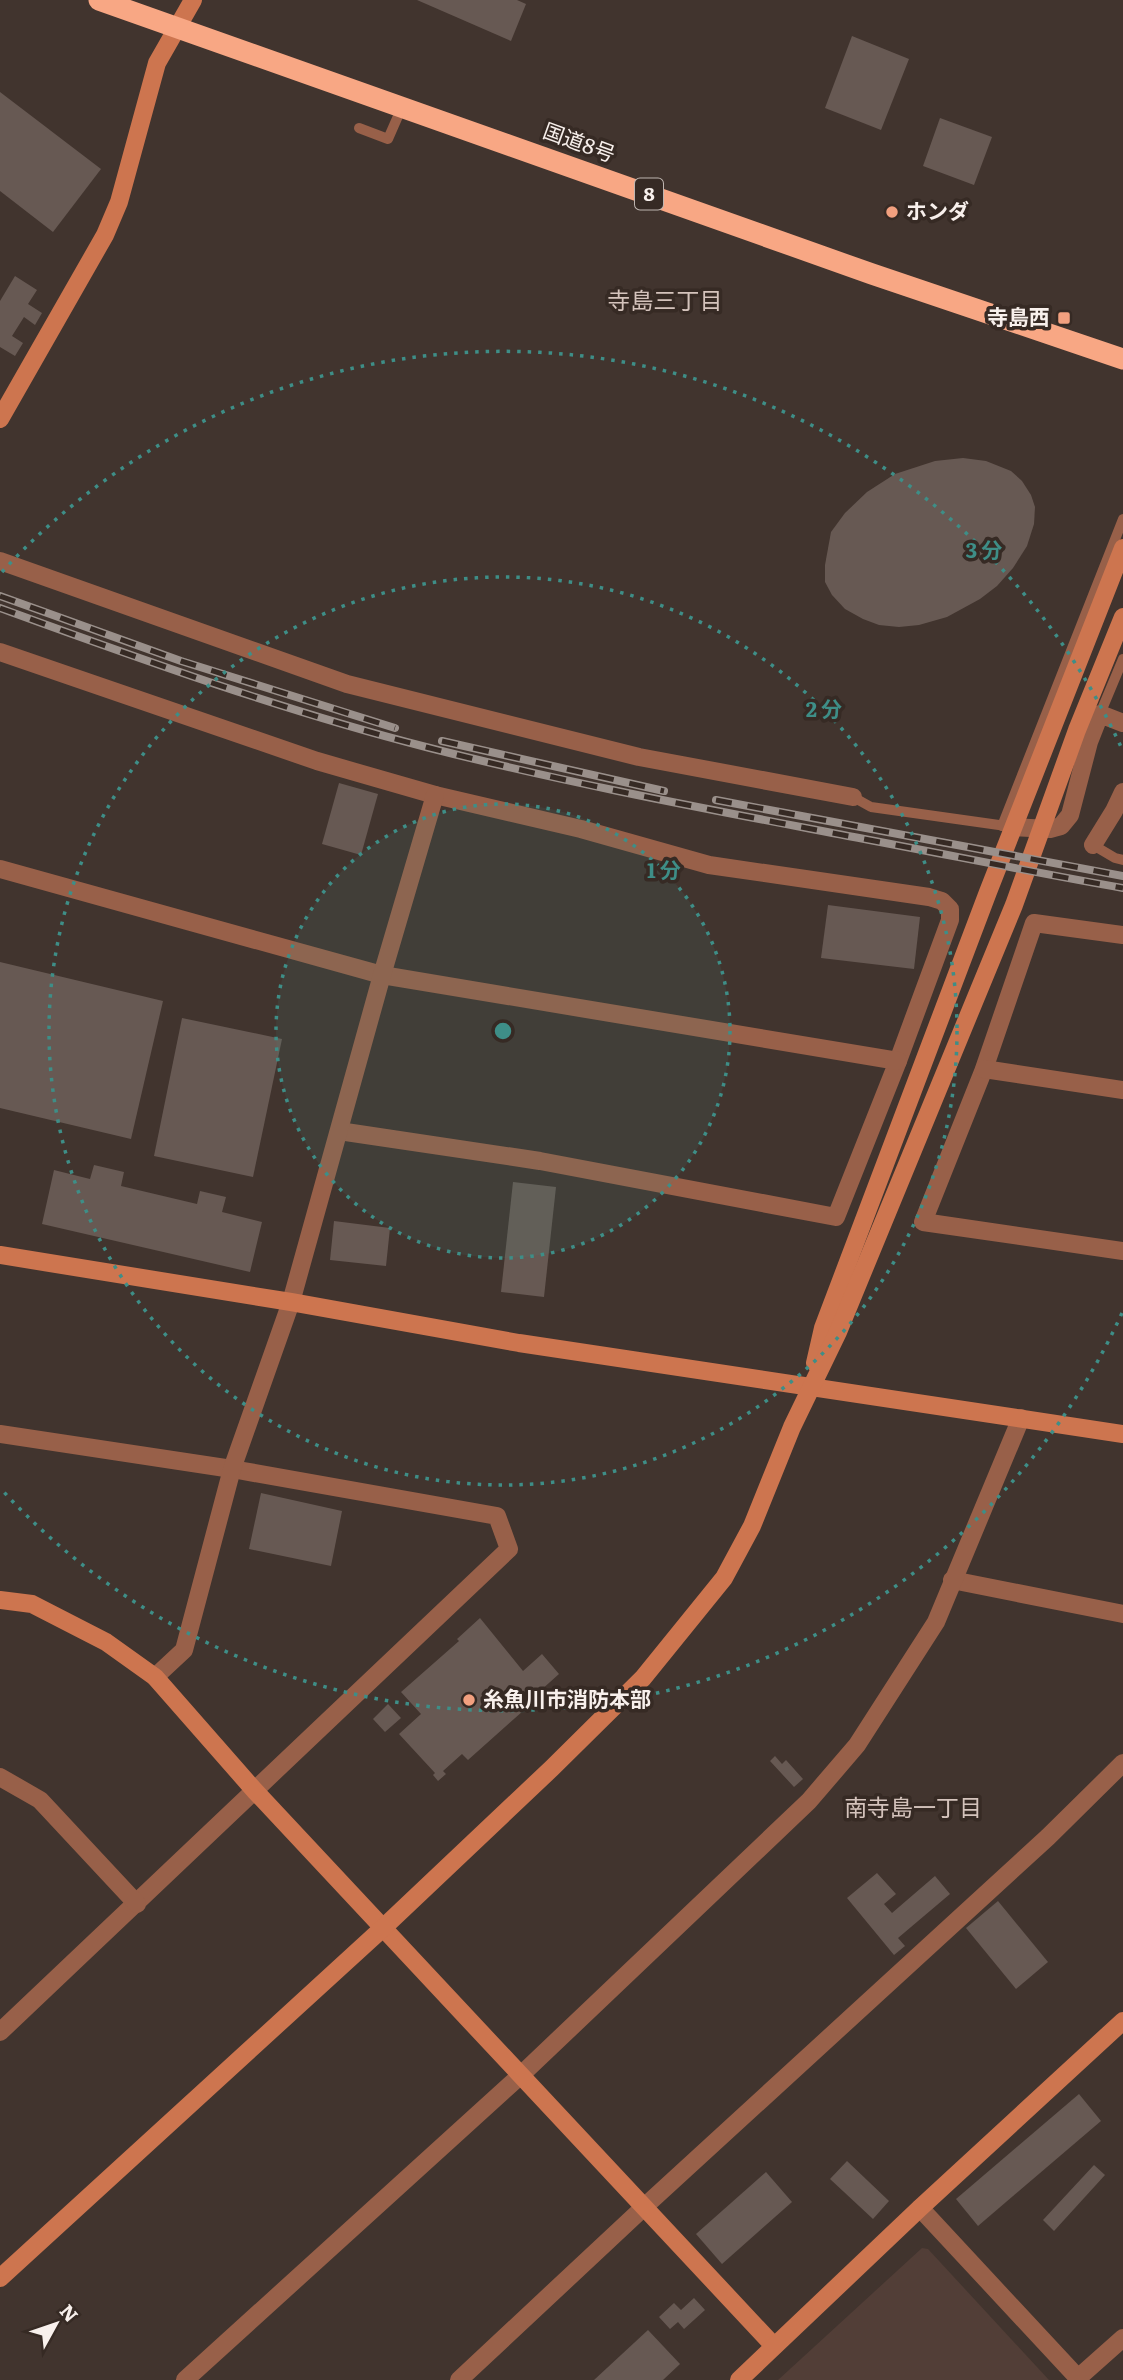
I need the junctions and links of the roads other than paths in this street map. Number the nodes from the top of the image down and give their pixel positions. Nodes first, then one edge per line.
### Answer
1 (99, 0) edge
2 (193, 0) edge
3 (176, 26) junction
4 (402, 107) junction
5 (359, 128) dead end
6 (1123, 359) edge
7 (0, 419) edge
8 (1123, 519) edge
9 (1123, 548) edge
10 (0, 561) edge
11 (1123, 617) edge
12 (0, 652) edge
13 (1123, 659) edge
14 (1100, 714) junction
15 (1123, 723) edge
16 (1123, 792) edge
17 (435, 796) junction
18 (853, 797) joint
19 (1008, 827) junction
20 (1042, 830) junction
21 (1093, 845) joint
22 (1123, 860) edge
23 (0, 869) edge
24 (1123, 935) edge
25 (382, 975) junction
26 (898, 1061) junction
27 (984, 1069) junction
28 (1123, 1090) edge
29 (339, 1131) junction
30 (1123, 1251) edge
31 (0, 1255) edge
32 (291, 1302) junction
33 (810, 1387) junction
34 (1021, 1418) junction
35 (0, 1434) edge
36 (1123, 1434) edge
37 (232, 1469) junction
38 (952, 1580) junction
39 (0, 1600) edge
40 (1123, 1614) edge
41 (155, 1677) junction
42 (1123, 1763) edge
43 (0, 1777) edge
44 (255, 1791) junction
45 (136, 1904) junction
46 (384, 1927) junction
47 (1123, 2021) edge
48 (0, 2032) edge
49 (522, 2074) junction
50 (643, 2208) junction
51 (920, 2208) junction
52 (0, 2278) edge
53 (1123, 2338) edge
54 (774, 2346) junction
55 (185, 2380) edge
56 (459, 2380) edge
57 (739, 2380) edge

1 - 3 highway, 国道8号 / 8
2 - 3 street
3 - 4 highway, 国道8号 / 8
3 - 7 street
4 - 5 lane
4 - 6 highway, 国道8号 / 8
8 - 19 lane
9 - 19 street
10 - 18 street
11 - 20 street
12 - 17 street
13 - 14 lane
14 - 15 street
14 - 20 street
16 - 21 street
17 - 25 street
17 - 26 street
18 - 19 lane
19 - 20 street
19 - 33 street
20 - 33 street
21 - 22 lane
23 - 25 street
24 - 27 street
25 - 26 street
25 - 29 street
26 - 29 street
27 - 28 street
27 - 30 street
29 - 32 street
31 - 32 street
32 - 33 street
32 - 37 street
33 - 34 street
33 - 46 street
34 - 36 street
34 - 38 street
35 - 37 street
37 - 41 street
37 - 44 street
38 - 40 street
38 - 49 street
39 - 41 street
41 - 44 street
42 - 50 street
43 - 45 street
44 - 45 street
44 - 46 street
45 - 48 street
46 - 49 street
46 - 52 street
47 - 51 street
49 - 50 street
49 - 55 street
50 - 54 street
50 - 56 street
51 - 53 street
51 - 54 street
54 - 57 street

